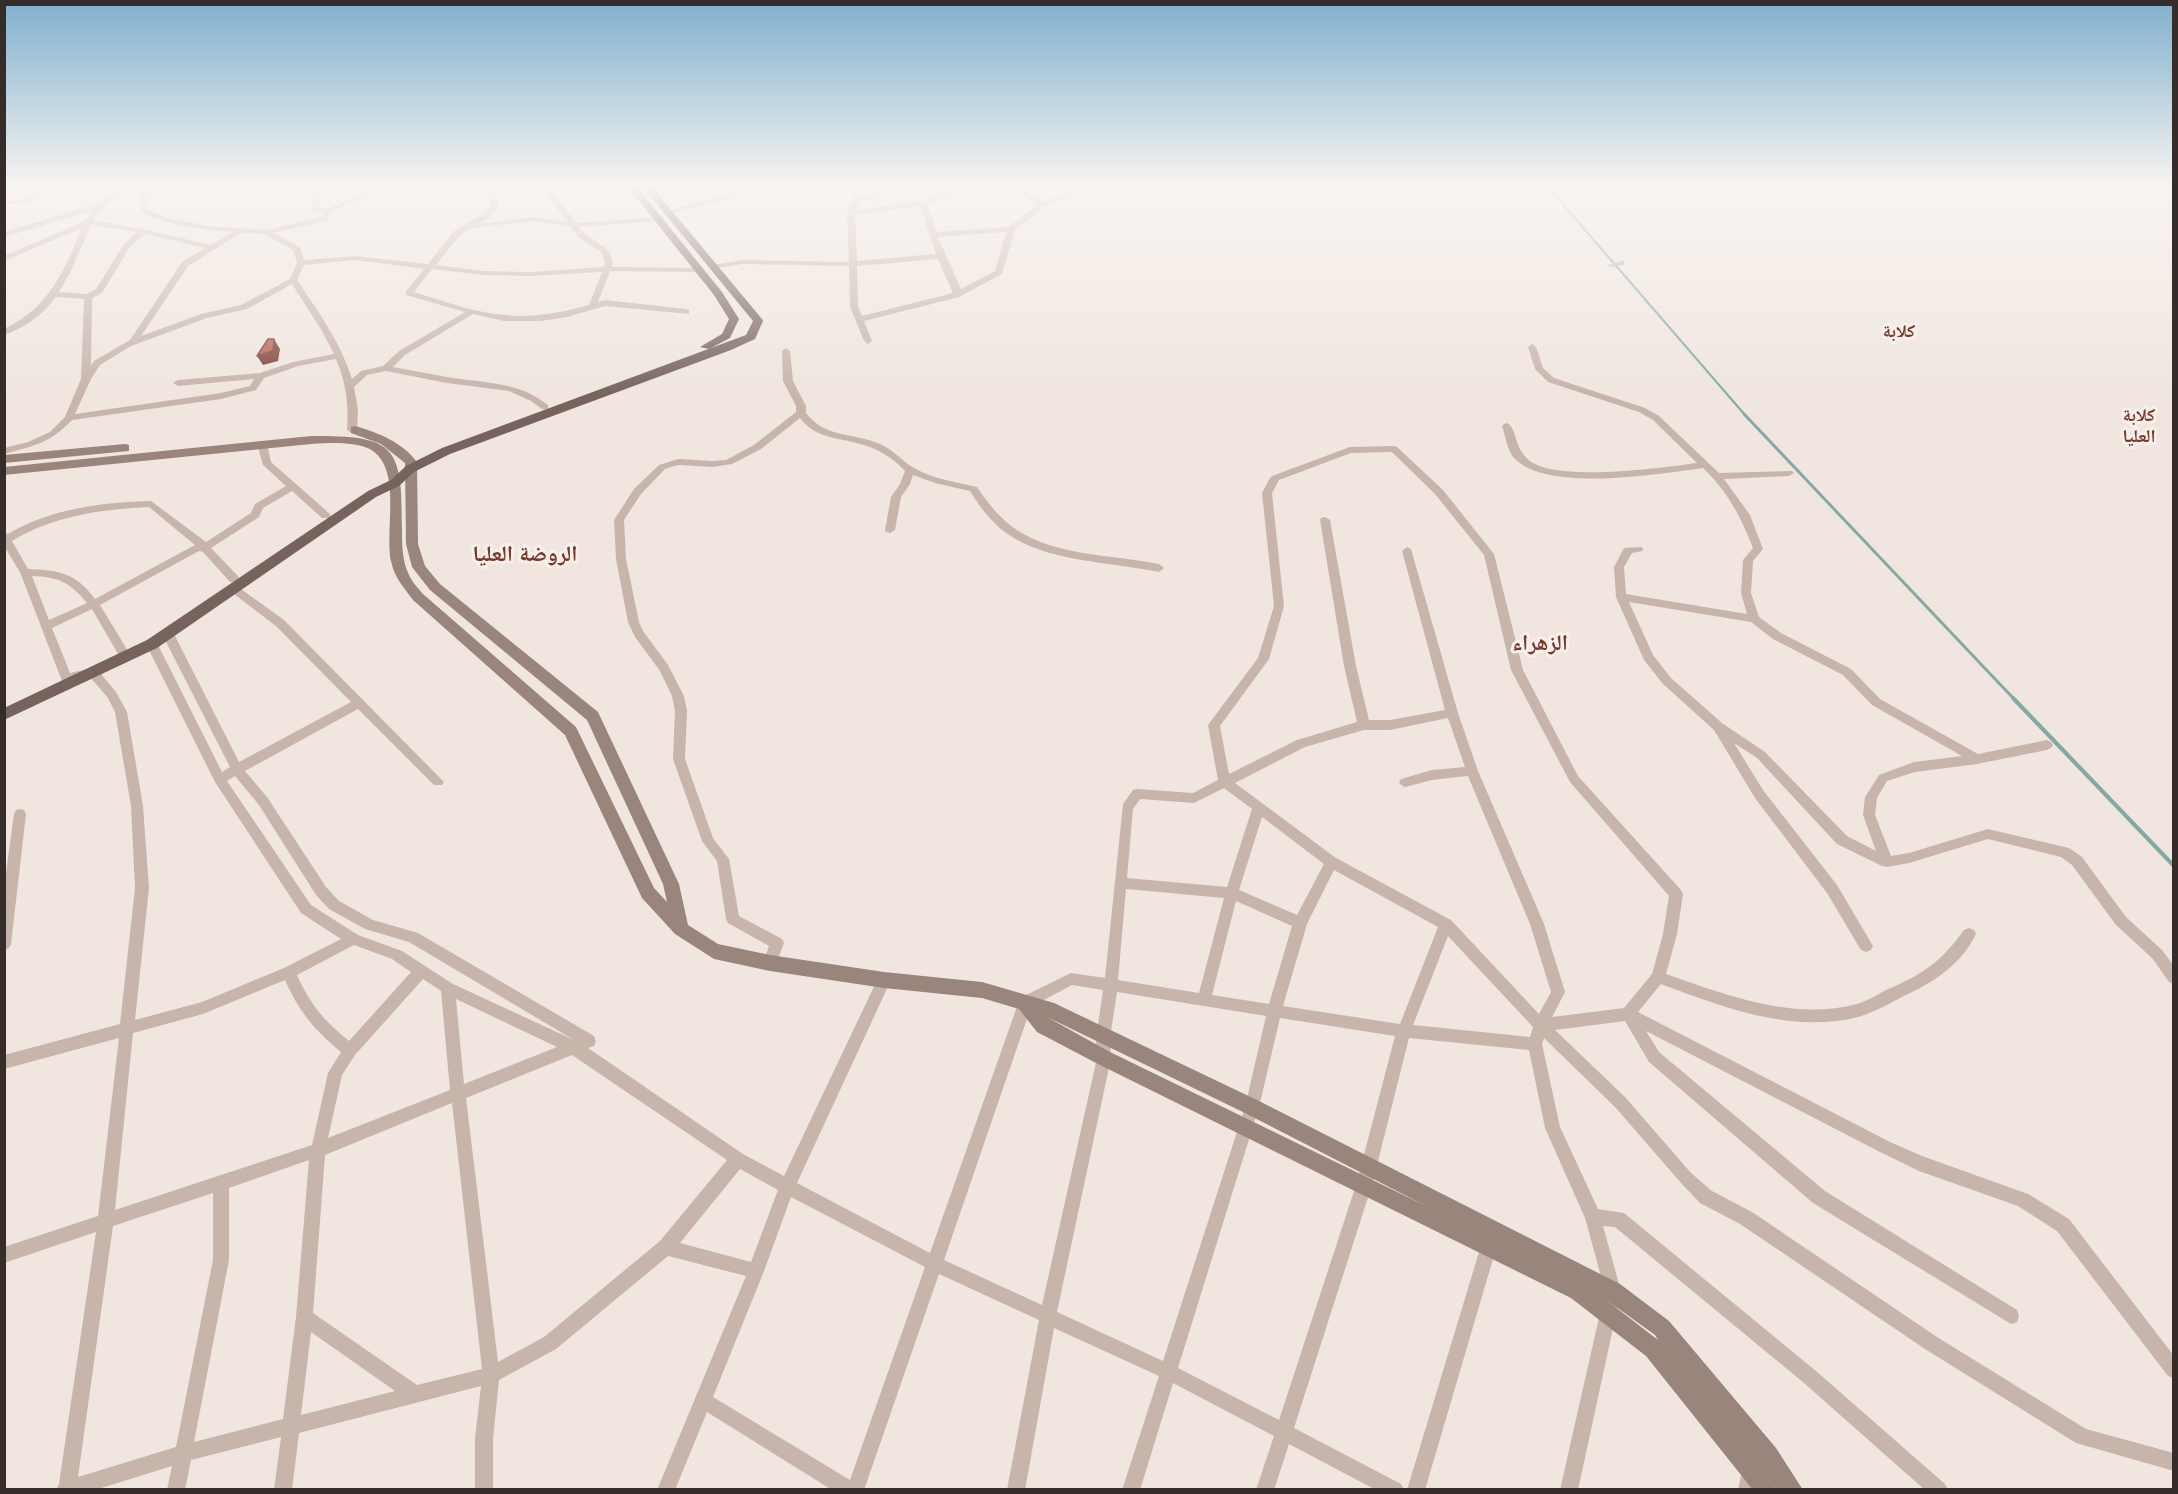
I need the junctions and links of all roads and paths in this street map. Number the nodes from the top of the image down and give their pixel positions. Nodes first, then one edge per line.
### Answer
1 (941, 256) edge
2 (74, 257) edge
3 (120, 257) edge
4 (196, 257) edge
5 (299, 257) edge
6 (438, 257) edge
7 (607, 257) edge
8 (690, 257) edge
9 (702, 257) edge
10 (851, 257) edge
11 (933, 257) edge
12 (1003, 257) edge
13 (301, 263) junction
14 (1621, 263) dead end
15 (851, 264) junction
16 (1611, 265) dead end
17 (430, 266) junction
18 (712, 267) junction
19 (606, 269) junction
20 (698, 270) junction
21 (293, 280) junction
22 (55, 294) junction
23 (956, 295) junction
24 (88, 297) junction
25 (592, 308) junction
26 (472, 311) junction
27 (686, 312) dead end
28 (860, 319) junction
29 (4, 333) edge
30 (868, 341) dead end
31 (128, 344) junction
32 (1532, 347) dead end
33 (786, 351) dead end
34 (338, 356) junction
35 (386, 368) junction
36 (261, 376) junction
37 (86, 379) junction
38 (178, 383) dead end
39 (349, 387) junction
40 (544, 407) junction
41 (801, 413) junction
42 (69, 418) junction
43 (1507, 426) dead end
44 (352, 430) junction
45 (262, 444) junction
46 (4, 451) edge
47 (4, 459) edge
48 (411, 465) junction
49 (1704, 465) junction
50 (910, 470) junction
51 (4, 471) edge
52 (1789, 473) dead end
53 (1717, 476) junction
54 (394, 477) junction
55 (293, 486) junction
56 (326, 516) junction
57 (1325, 520) dead end
58 (890, 530) dead end
59 (5, 539) edge
60 (202, 547) junction
61 (1638, 549) dead end
62 (1407, 551) dead end
63 (1159, 568) dead end
64 (25, 572) junction
65 (234, 583) junction
66 (1621, 597) junction
67 (94, 604) junction
68 (1754, 619) junction
69 (46, 626) junction
70 (168, 634) junction
71 (152, 644) junction
72 (122, 651) junction
73 (93, 672) junction
74 (66, 678) junction
75 (358, 703) junction
76 (4, 713) edge
77 (1452, 713) junction
78 (1364, 725) junction
79 (1718, 726) junction
80 (2047, 745) dead end
81 (1977, 759) junction
82 (238, 771) junction
83 (1472, 771) junction
84 (219, 779) junction
85 (1224, 781) junction
86 (438, 782) dead end
87 (1405, 782) dead end
88 (1259, 808) junction
89 (20, 814) dead end
90 (1331, 862) junction
91 (1887, 862) junction
92 (1120, 883) junction
93 (1232, 893) junction
94 (1300, 923) junction
95 (1446, 924) junction
96 (681, 928) junction
97 (1969, 934) dead end
98 (353, 939) junction
99 (4, 944) edge
100 (1866, 946) dead end
101 (770, 963) junction
102 (421, 971) junction
103 (289, 972) junction
104 (1658, 977) junction
105 (2174, 978) edge
106 (884, 980) junction
107 (1112, 985) junction
108 (448, 988) junction
109 (1204, 999) junction
110 (1024, 1003) junction
111 (1274, 1012) junction
112 (1628, 1014) junction
113 (1540, 1025) junction
114 (126, 1031) junction
115 (1404, 1031) junction
116 (1103, 1038) junction
117 (1535, 1044) junction
118 (575, 1048) junction
119 (350, 1050) junction
120 (1104, 1059) junction
121 (4, 1062) edge
122 (458, 1095) junction
123 (1249, 1116) junction
124 (318, 1150) junction
125 (738, 1159) junction
126 (1366, 1176) junction
127 (221, 1183) junction
128 (787, 1186) junction
129 (1593, 1217) junction
130 (106, 1220) junction
131 (1493, 1229) junction
132 (666, 1247) junction
133 (1488, 1249) junction
134 (4, 1255) edge
135 (935, 1264) junction
136 (756, 1271) junction
137 (1613, 1291) junction
138 (1608, 1314) junction
139 (1048, 1315) junction
140 (2011, 1316) dead end
141 (304, 1317) junction
142 (2174, 1370) edge
143 (1167, 1371) junction
144 (491, 1375) junction
145 (413, 1393) junction
146 (704, 1401) junction
147 (289, 1428) junction
148 (1285, 1433) junction
149 (181, 1454) junction
150 (1768, 1456) junction
151 (2174, 1462) edge
152 (1751, 1467) junction
153 (66, 1489) edge
154 (176, 1490) edge
155 (283, 1490) edge
156 (484, 1490) edge
157 (666, 1490) edge
158 (849, 1490) edge
159 (855, 1490) edge
160 (1016, 1490) edge
161 (1131, 1490) edge
162 (1265, 1490) edge
163 (1395, 1490) edge
164 (1416, 1490) edge
165 (1569, 1490) edge
166 (1747, 1490) edge
167 (1766, 1490) edge
168 (1792, 1490) edge
169 (1939, 1490) edge

1 - 23 street
2 - 22 street
3 - 24 street
4 - 31 street
5 - 13 street
6 - 17 street
7 - 19 street
8 - 20 main road
9 - 18 main road
10 - 15 street
11 - 15 street
12 - 23 street
13 - 17 street
13 - 21 street
14 - 16 street
15 - 18 street
15 - 28 street
17 - 19 street
17 - 26 street
18 - 48 main road
19 - 20 street
19 - 25 street
20 - 40 main road
21 - 31 street
21 - 34 street
22 - 24 street
22 - 29 street
23 - 28 street
24 - 37 street
25 - 26 street
25 - 27 street
26 - 35 street
28 - 30 street
31 - 37 street
32 - 49 street
33 - 41 street
34 - 36 street
34 - 39 street
35 - 39 street
35 - 40 street
36 - 38 street
36 - 42 street
37 - 42 street
39 - 44 street
40 - 48 main road
41 - 50 street
41 - 101 street
42 - 46 street
43 - 49 street
44 - 47 main road
44 - 48 main road
45 - 51 main road
45 - 54 main road
45 - 55 street
48 - 54 main road
48 - 96 main road
49 - 53 street
50 - 58 street
50 - 63 street
52 - 53 street
53 - 68 street
54 - 56 main road
54 - 65 main road
54 - 96 main road
55 - 56 street
55 - 60 street
56 - 65 main road
57 - 78 street
59 - 60 street
59 - 64 street
60 - 65 street
60 - 67 street
61 - 66 street
62 - 77 street
64 - 67 street
64 - 69 street
65 - 70 main road
65 - 72 main road
65 - 75 street
66 - 68 street
66 - 79 street
67 - 69 street
67 - 72 street
68 - 81 street
69 - 74 street
70 - 71 main road
70 - 82 street
71 - 73 main road
71 - 84 street
72 - 74 main road
73 - 74 street
73 - 76 main road
73 - 114 street
74 - 76 main road
75 - 82 street
75 - 86 street
77 - 78 street
77 - 83 street
78 - 85 street
79 - 91 street
79 - 100 street
80 - 81 street
81 - 91 street
82 - 84 street
82 - 118 street
83 - 87 street
83 - 113 street
84 - 98 street
85 - 88 street
85 - 92 street
85 - 104 street
88 - 90 street
88 - 93 street
89 - 99 street
90 - 94 street
90 - 95 street
91 - 105 street
92 - 93 street
92 - 107 street
93 - 94 street
93 - 109 street
94 - 111 street
95 - 113 street
95 - 115 street
96 - 101 main road
97 - 104 street
98 - 102 street
98 - 103 street
101 - 106 main road
102 - 108 street
102 - 119 street
103 - 114 street
103 - 119 street
104 - 112 street
106 - 110 main road
106 - 128 street
107 - 109 street
107 - 110 street
107 - 116 street
108 - 118 street
108 - 122 street
109 - 111 street
110 - 116 main road
110 - 120 main road
110 - 135 street
111 - 115 street
111 - 123 street
112 - 113 street
112 - 140 street
112 - 142 street
113 - 117 street
113 - 151 street
114 - 121 street
114 - 130 street
115 - 117 street
115 - 126 street
116 - 120 street
116 - 123 main road
117 - 129 street
118 - 122 street
118 - 125 street
119 - 124 street
120 - 123 main road
120 - 139 street
122 - 124 street
122 - 144 street
123 - 126 main road
123 - 143 street
124 - 127 street
124 - 141 street
125 - 128 street
125 - 132 street
126 - 131 main road
126 - 133 main road
126 - 148 street
127 - 130 street
127 - 149 street
128 - 135 street
128 - 136 street
129 - 137 street
129 - 169 street
130 - 134 street
130 - 153 street
131 - 133 street
131 - 137 main road
132 - 136 street
132 - 144 street
133 - 138 main road
133 - 164 street
135 - 139 street
135 - 159 street
136 - 146 street
137 - 138 street
137 - 150 main road
138 - 152 main road
138 - 165 street
139 - 143 street
139 - 160 street
141 - 145 street
141 - 147 street
143 - 148 street
143 - 161 street
144 - 145 street
144 - 156 street
145 - 147 street
146 - 157 street
146 - 158 street
147 - 149 street
147 - 155 street
148 - 162 street
148 - 163 street
149 - 153 street
149 - 154 street
150 - 152 street
150 - 168 main road
152 - 166 street
152 - 167 main road

